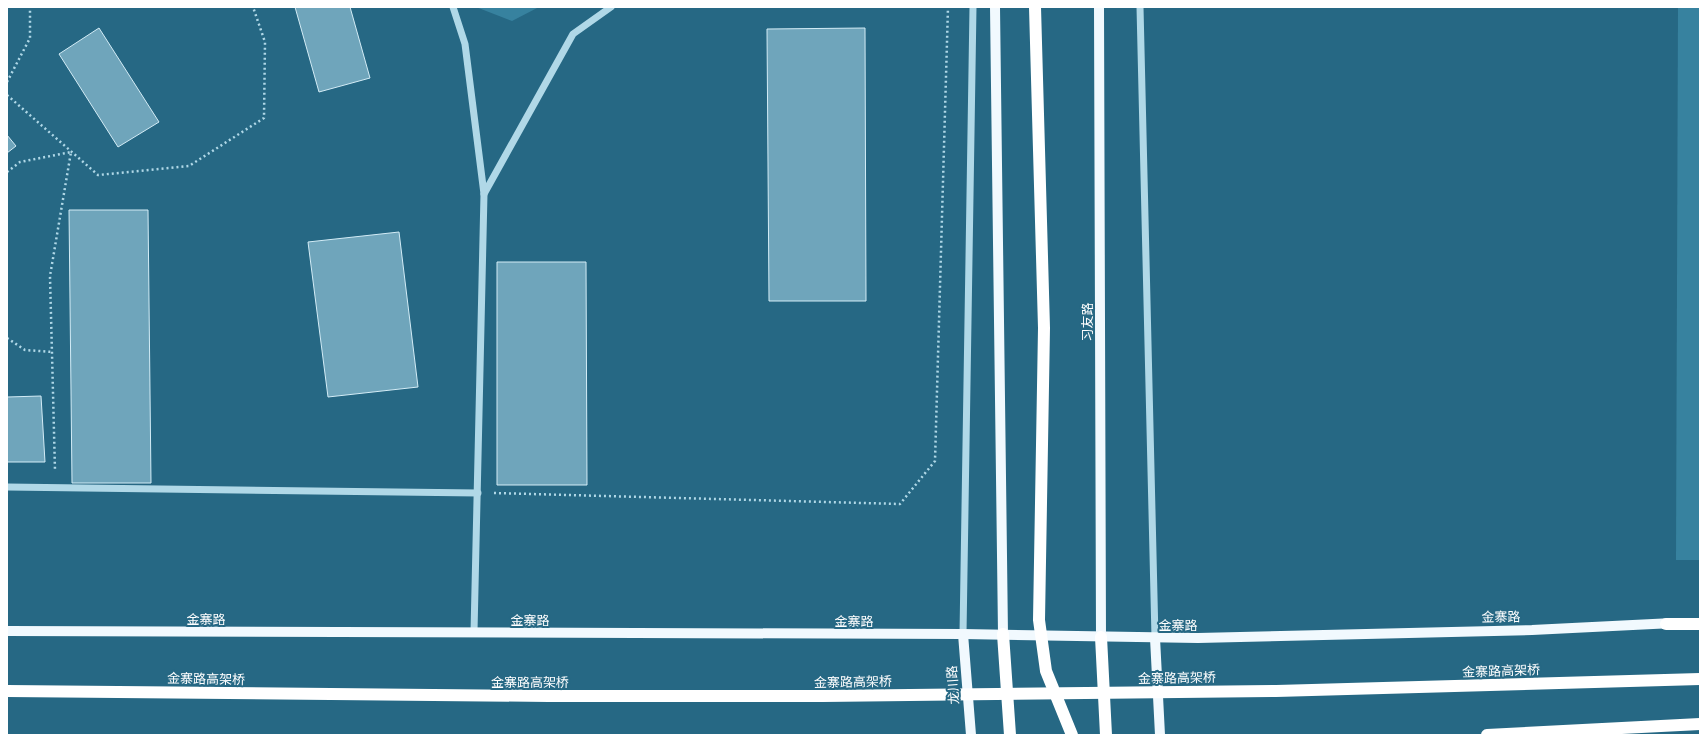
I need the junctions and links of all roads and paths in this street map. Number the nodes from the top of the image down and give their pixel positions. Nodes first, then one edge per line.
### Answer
1 (30, 7) edge
2 (252, 7) edge
3 (453, 7) edge
4 (611, 7) edge
5 (948, 7) edge
6 (973, 7) edge
7 (995, 7) edge
8 (1034, 7) edge
9 (1099, 7) edge
10 (1140, 7) edge
11 (7, 82) edge
12 (7, 95) edge
13 (71, 152) junction
14 (7, 172) edge
15 (484, 194) junction
16 (7, 338) edge
17 (52, 352) junction
18 (56, 486) junction
19 (7, 487) edge
20 (478, 493) junction
21 (1700, 623) edge
22 (1666, 624) joint
23 (7, 631) edge
24 (474, 632) junction
25 (963, 634) junction
26 (1003, 634) junction
27 (1101, 637) junction
28 (1154, 638) junction
29 (1700, 679) edge
30 (7, 691) edge
31 (1700, 724) edge
32 (971, 735) edge
33 (1010, 735) edge
34 (1072, 735) edge
35 (1106, 735) edge
36 (1160, 735) edge
37 (1487, 735) edge

1 - 11 path
2 - 13 path
3 - 15 street
4 - 15 street
5 - 20 path
6 - 25 street
7 - 26 main road
8 - 34 highway, bridge
9 - 27 main road, 习友路
10 - 28 street
12 - 13 path
13 - 14 path
13 - 17 path
15 - 20 street
16 - 17 path
17 - 18 path
18 - 19 street
18 - 20 street
20 - 24 street
21 - 22 highway
22 - 28 main road, 金寨路
23 - 24 main road, 金寨路
24 - 25 main road, 金寨路
25 - 26 main road, 金寨路
25 - 32 main road, 龙川路
26 - 27 main road, 金寨路
26 - 33 highway
27 - 28 main road, 金寨路
27 - 35 highway
28 - 36 main road
29 - 30 highway, 金寨路高架桥, bridge
31 - 37 highway

